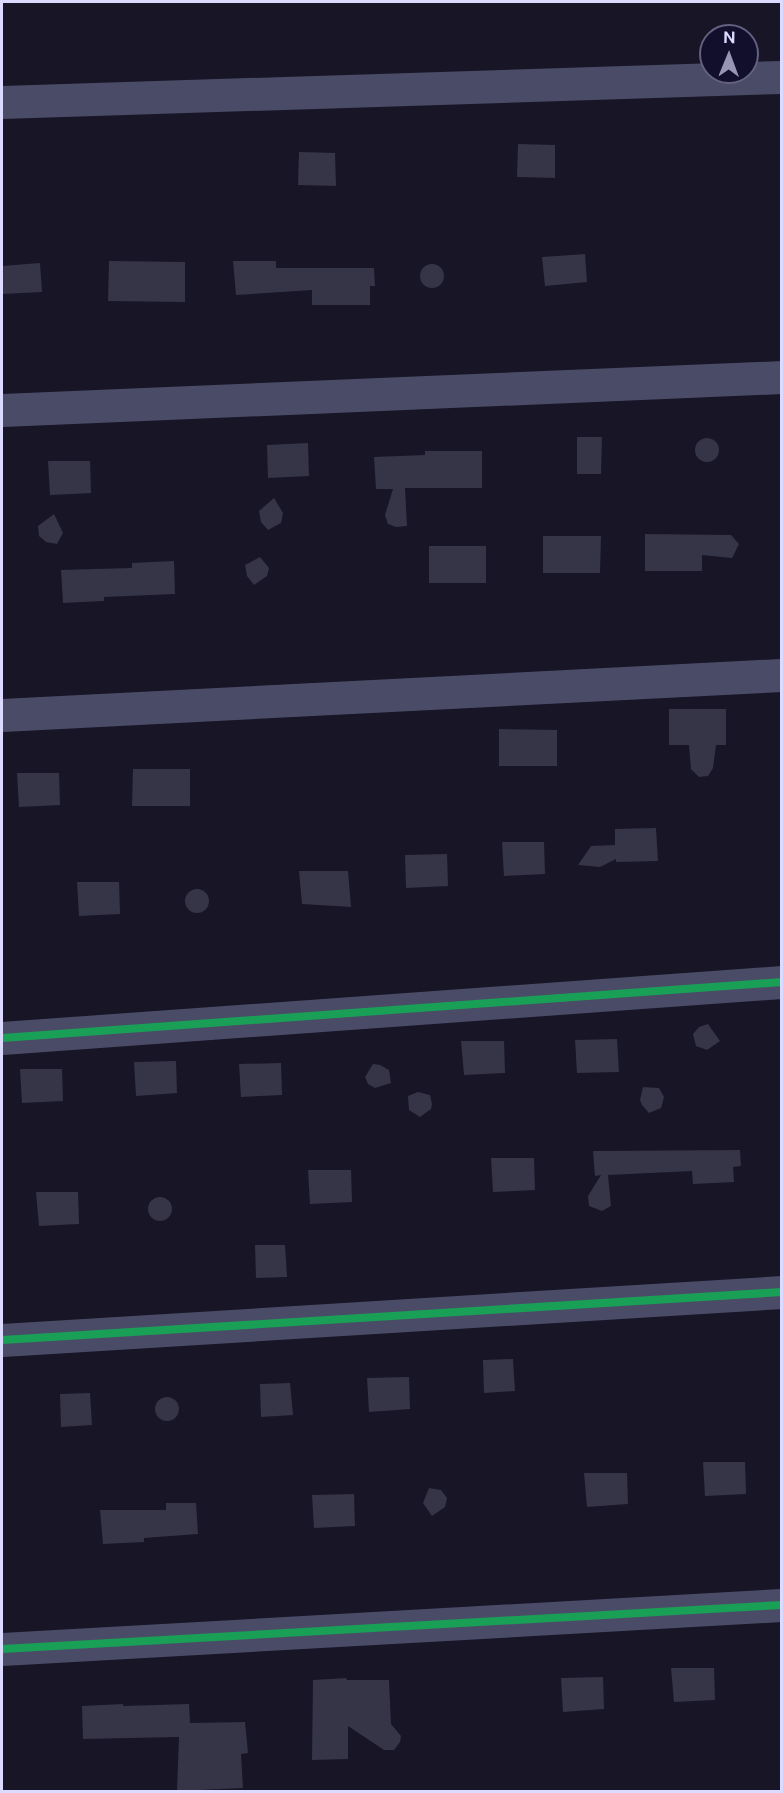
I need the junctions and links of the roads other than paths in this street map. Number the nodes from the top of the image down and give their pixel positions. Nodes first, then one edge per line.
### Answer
1 (782, 76) edge
2 (2, 102) edge
3 (782, 377) edge
4 (2, 410) edge
5 (782, 675) edge
6 (2, 715) edge
7 (782, 982) edge
8 (2, 1038) edge
9 (782, 1292) edge
10 (2, 1340) edge
11 (782, 1605) edge
12 (2, 1648) edge

1 - 2 street
3 - 4 street
5 - 6 street
7 - 8 street
9 - 10 street
11 - 12 street

